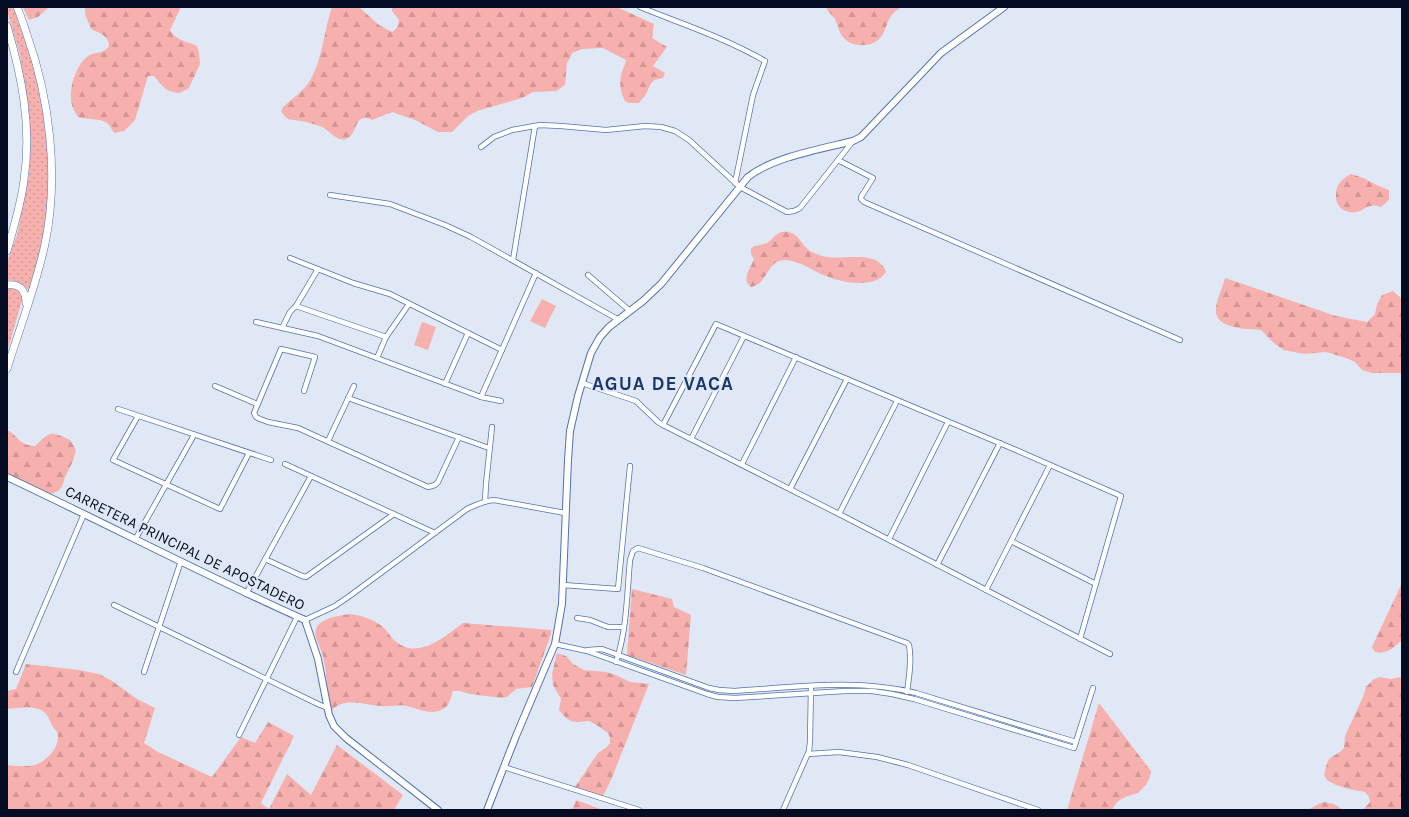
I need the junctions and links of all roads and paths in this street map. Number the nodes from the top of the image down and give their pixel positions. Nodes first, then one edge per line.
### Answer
1 (16, 7) edge
2 (640, 7) edge
3 (1004, 7) edge
4 (7, 26) edge
5 (535, 126) junction
6 (853, 141) junction
7 (481, 147) dead end
8 (838, 160) junction
9 (738, 185) junction
10 (330, 195) dead end
11 (7, 251) edge
12 (290, 258) dead end
13 (513, 260) junction
14 (318, 268) junction
15 (536, 273) junction
16 (588, 275) dead end
17 (7, 285) edge
18 (409, 304) junction
19 (296, 306) junction
20 (25, 311) junction
21 (630, 311) junction
22 (619, 320) junction
23 (256, 322) dead end
24 (282, 328) junction
25 (468, 333) junction
26 (744, 336) junction
27 (386, 337) junction
28 (1180, 340) dead end
29 (502, 350) junction
30 (796, 357) junction
31 (377, 358) junction
32 (7, 368) edge
33 (847, 379) junction
34 (582, 383) junction
35 (445, 384) junction
36 (215, 386) dead end
37 (354, 386) dead end
38 (304, 392) dead end
39 (481, 397) junction
40 (348, 398) junction
41 (501, 401) dead end
42 (897, 401) junction
43 (257, 404) junction
44 (118, 409) dead end
45 (138, 416) junction
46 (948, 422) junction
47 (663, 425) junction
48 (492, 427) dead end
49 (194, 435) junction
50 (459, 437) junction
51 (691, 439) junction
52 (328, 441) junction
53 (1000, 443) junction
54 (489, 448) junction
55 (249, 453) junction
56 (272, 460) dead end
57 (285, 464) dead end
58 (742, 464) junction
59 (1050, 465) junction
60 (630, 466) dead end
61 (311, 476) junction
62 (7, 477) edge
63 (166, 484) junction
64 (790, 488) junction
65 (485, 501) junction
66 (566, 513) junction
67 (84, 514) junction
68 (394, 514) junction
69 (839, 514) junction
70 (435, 533) junction
71 (136, 538) junction
72 (889, 539) junction
73 (1011, 542) junction
74 (265, 559) junction
75 (181, 561) junction
76 (937, 565) junction
77 (1096, 584) junction
78 (563, 585) junction
79 (986, 590) junction
80 (246, 594) junction
81 (114, 605) dead end
82 (297, 617) junction
83 (577, 618) dead end
84 (305, 620) junction
85 (159, 627) junction
86 (623, 628) junction
87 (1080, 639) junction
88 (555, 644) junction
89 (587, 651) junction
90 (1110, 654) dead end
91 (618, 655) junction
92 (616, 662) junction
93 (16, 672) dead end
94 (144, 672) dead end
95 (267, 679) junction
96 (811, 686) junction
97 (1093, 688) dead end
98 (907, 690) junction
99 (811, 693) junction
100 (905, 697) junction
101 (328, 708) junction
102 (239, 736) dead end
103 (1076, 742) junction
104 (808, 754) junction
105 (504, 767) junction
106 (438, 810) edge
107 (486, 810) edge
108 (639, 810) edge
109 (783, 810) edge
110 (1038, 810) edge

1 - 20 main road
2 - 9 street
3 - 6 street
4 - 11 main road
5 - 7 street
5 - 9 street
5 - 13 street
6 - 8 street
6 - 9 street
8 - 9 street
8 - 28 street
9 - 21 street
10 - 13 street
12 - 14 street
13 - 15 street
14 - 18 street
14 - 19 street
15 - 22 street
15 - 29 street
16 - 21 street
17 - 20 main road
18 - 25 street
18 - 27 street
19 - 24 street
19 - 27 street
20 - 32 main road
21 - 22 street
22 - 34 street
23 - 24 street
24 - 31 street
25 - 29 street
25 - 35 street
26 - 30 street
26 - 47 street
26 - 51 street
27 - 31 street
29 - 39 street
30 - 33 street
30 - 58 street
31 - 35 street
33 - 42 street
33 - 64 street
34 - 47 street
34 - 66 street
35 - 39 street
36 - 43 street
37 - 40 street
38 - 43 street
39 - 41 street
40 - 50 street
40 - 52 street
42 - 46 street
42 - 69 street
43 - 52 street
44 - 45 street
45 - 49 street
45 - 63 street
46 - 53 street
46 - 72 street
47 - 51 street
48 - 54 street
49 - 55 street
49 - 63 street
50 - 52 street
50 - 54 street
51 - 58 street
53 - 59 street
53 - 76 street
54 - 65 street
55 - 56 street
55 - 63 street
57 - 61 street
58 - 64 street
59 - 73 street
59 - 77 street
60 - 78 street
61 - 68 street
61 - 74 street
62 - 67 street, CARRETERA PRINCIPAL DE APOSTADERO
63 - 71 street
64 - 69 street
65 - 66 street
65 - 70 street
66 - 78 street
67 - 71 street, CARRETERA PRINCIPAL DE APOSTADERO
67 - 93 street
68 - 70 street
68 - 74 street
69 - 72 street
70 - 84 street
71 - 75 street, CARRETERA PRINCIPAL DE APOSTADERO
72 - 76 street
73 - 77 street
73 - 79 street
74 - 80 street
75 - 80 street, CARRETERA PRINCIPAL DE APOSTADERO
75 - 85 street
76 - 79 street
77 - 87 street
78 - 88 street
79 - 87 street
80 - 82 street, CARRETERA PRINCIPAL DE APOSTADERO
81 - 85 street
82 - 84 street, CARRETERA PRINCIPAL DE APOSTADERO
82 - 95 street
83 - 86 street
84 - 101 street, CARRETERA PRINCIPAL DE APOSTADERO
85 - 94 street
85 - 95 street
86 - 91 street
86 - 98 street
87 - 90 street
88 - 89 street
88 - 105 street
89 - 91 street
89 - 92 street
91 - 92 street
91 - 96 street
92 - 99 street
95 - 101 street
95 - 102 street
96 - 98 street
96 - 99 street
97 - 103 street
98 - 100 street
98 - 103 street
99 - 100 street
99 - 104 street
100 - 103 street
101 - 106 street, CARRETERA PRINCIPAL DE APOSTADERO
104 - 109 street
104 - 110 street
105 - 107 street
105 - 108 street

